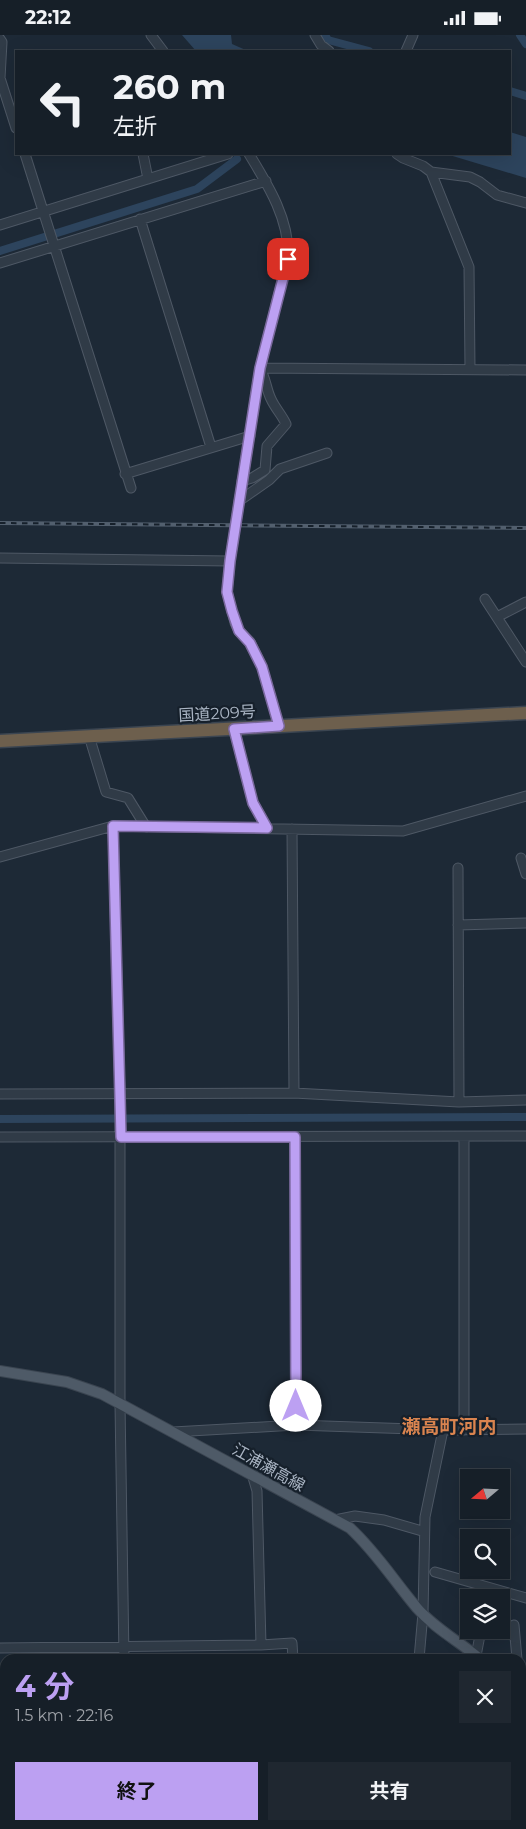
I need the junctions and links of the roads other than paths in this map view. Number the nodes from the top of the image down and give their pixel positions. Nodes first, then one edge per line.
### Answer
1 (151, 35) edge
2 (314, 35) edge
3 (413, 35) edge
4 (0, 39) edge
5 (162, 50) edge
6 (328, 50) edge
7 (406, 50) edge
8 (0, 71) edge
9 (15, 125) edge
10 (25, 155) edge
11 (143, 155) edge
12 (225, 155) edge
13 (250, 155) edge
14 (398, 155) edge
15 (431, 172) junction
16 (148, 179) junction
17 (266, 181) junction
18 (526, 203) edge
19 (43, 212) junction
20 (140, 219) junction
21 (0, 225) edge
22 (54, 247) junction
23 (0, 263) edge
24 (260, 368) junction
25 (470, 369) junction
26 (526, 370) edge
27 (250, 436) junction
28 (212, 447) junction
29 (327, 453) dead end
30 (125, 473) junction
31 (242, 481) junction
32 (131, 488) dead end
33 (239, 501) junction
34 (0, 558) edge
35 (230, 561) junction
36 (484, 599) dead end
37 (526, 602) edge
38 (497, 617) junction
39 (526, 661) edge
40 (526, 713) edge
41 (279, 726) junction
42 (234, 729) junction
43 (89, 736) junction
44 (0, 741) edge
45 (525, 798) edge
46 (113, 826) junction
47 (146, 827) junction
48 (267, 828) junction
49 (292, 829) junction
50 (0, 857) edge
51 (521, 858) dead end
52 (458, 868) dead end
53 (526, 874) edge
54 (526, 923) edge
55 (458, 925) junction
56 (0, 1093) edge
57 (294, 1093) junction
58 (120, 1095) junction
59 (526, 1100) edge
60 (459, 1102) junction
61 (121, 1136) junction
62 (526, 1136) edge
63 (0, 1137) edge
64 (295, 1137) junction
65 (464, 1137) junction
66 (0, 1371) edge
67 (120, 1403) junction
68 (296, 1425) junction
69 (464, 1429) junction
70 (526, 1429) edge
71 (443, 1430) junction
72 (173, 1432) junction
73 (252, 1474) junction
74 (335, 1520) junction
75 (424, 1530) junction
76 (434, 1572) dead end
77 (526, 1598) edge
78 (423, 1613) junction
79 (514, 1625) dead end
80 (480, 1639) edge
81 (261, 1645) junction
82 (124, 1647) junction
83 (0, 1648) edge
84 (124, 1654) edge
85 (293, 1654) edge
86 (419, 1654) edge
87 (474, 1654) edge
88 (478, 1654) edge
89 (517, 1654) edge

1 - 5 street
2 - 6 street
3 - 7 street
4 - 8 street
8 - 9 street
10 - 19 street
11 - 16 street
12 - 16 street
13 - 17 street
14 - 15 street
15 - 18 street
15 - 25 street
16 - 19 street
17 - 20 street
17 - 24 street
19 - 21 street
19 - 22 street
20 - 22 street
20 - 28 street
22 - 23 street
22 - 30 street
24 - 25 street
24 - 27 street
24 - 31 street
25 - 26 street
27 - 28 street
27 - 31 street
28 - 30 street
29 - 33 street
30 - 32 street
31 - 33 street
33 - 35 street
34 - 35 street
35 - 41 street
36 - 38 street
37 - 38 street
38 - 39 street
40 - 41 highway, 国道209号
41 - 42 highway, 国道209号
42 - 43 highway, 国道209号
42 - 48 street
43 - 44 highway, 国道209号
43 - 47 street
45 - 49 street
46 - 47 street
46 - 50 street
46 - 58 street
47 - 48 street
48 - 49 street
49 - 57 street
51 - 53 street
52 - 55 street
54 - 55 street
55 - 60 street
56 - 58 street
57 - 58 street
57 - 60 street
58 - 61 street
59 - 60 street
61 - 63 street
61 - 64 street
61 - 67 street
62 - 65 street
64 - 65 street
64 - 68 street
65 - 69 street
66 - 67 main road, 江浦瀬高線
67 - 72 main road, 江浦瀬高線
67 - 82 street
68 - 71 street
68 - 72 street
69 - 70 street
69 - 71 street
71 - 75 street
72 - 73 main road, 江浦瀬高線
73 - 74 main road, 江浦瀬高線
73 - 81 street
74 - 75 street
74 - 78 main road, 江浦瀬高線
75 - 78 street
76 - 77 street
78 - 86 street
78 - 87 main road, 江浦瀬高線
79 - 89 street
80 - 88 street
81 - 82 street
81 - 85 street
82 - 83 street
82 - 84 street

